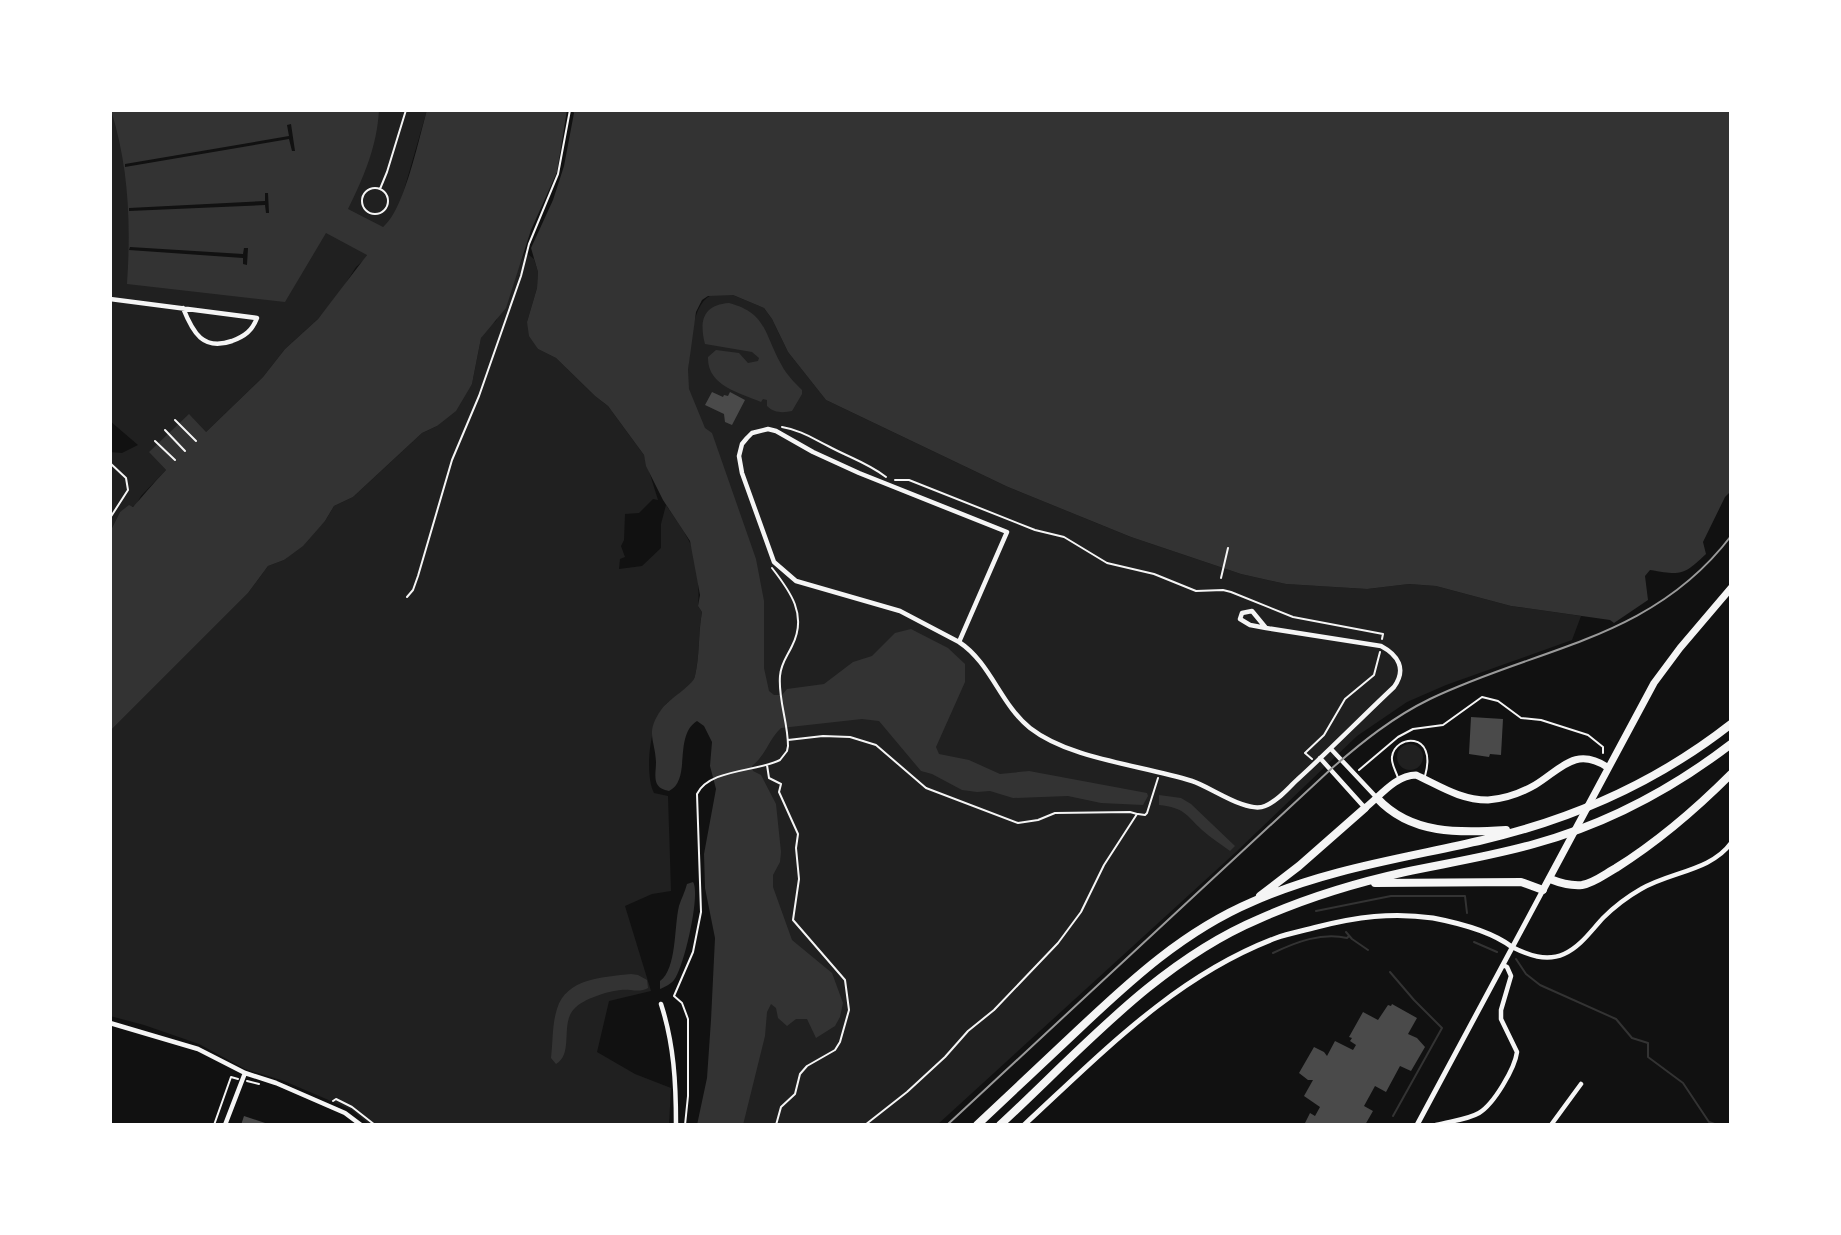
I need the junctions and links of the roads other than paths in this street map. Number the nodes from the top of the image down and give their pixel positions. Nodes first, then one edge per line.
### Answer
1 (110, 299) edge
2 (183, 308) junction
3 (1731, 588) edge
4 (1266, 628) junction
5 (959, 642) junction
6 (1731, 724) edge
7 (1731, 744) edge
8 (1331, 748) junction
9 (1320, 758) junction
10 (1607, 767) junction
11 (1731, 774) edge
12 (1424, 778) junction
13 (1399, 779) junction
14 (1377, 798) junction
15 (1365, 808) junction
16 (1526, 828) junction
17 (1731, 844) edge
18 (1550, 879) junction
19 (1358, 884) junction
20 (1543, 890) junction
21 (1252, 902) junction
22 (1512, 947) junction
23 (1503, 965) junction
24 (662, 1004) dead end
25 (110, 1023) edge
26 (245, 1073) junction
27 (1581, 1084) dead end
28 (225, 1125) edge
29 (361, 1125) edge
30 (676, 1125) edge
31 (977, 1125) edge
32 (1000, 1125) edge
33 (1024, 1125) edge
34 (1417, 1125) edge
35 (1436, 1125) edge
36 (1551, 1125) edge

1 - 2 street
2 - 2 street
3 - 10 main road
4 - 4 street
4 - 8 street
5 - 5 street
5 - 9 street
6 - 16 highway
7 - 19 highway
8 - 9 street
8 - 14 street
9 - 15 street
10 - 12 main road
10 - 18 main road
11 - 18 highway
12 - 13 main road
12 - 13 lane
13 - 14 main road
14 - 15 main road
14 - 16 highway
15 - 21 highway
16 - 21 highway
17 - 22 street
18 - 20 main road
19 - 20 highway
19 - 32 highway
20 - 22 street
21 - 31 highway
22 - 23 street
22 - 33 street
23 - 34 street
23 - 35 street
24 - 30 street
25 - 26 street
26 - 28 street
26 - 29 street
27 - 36 street

